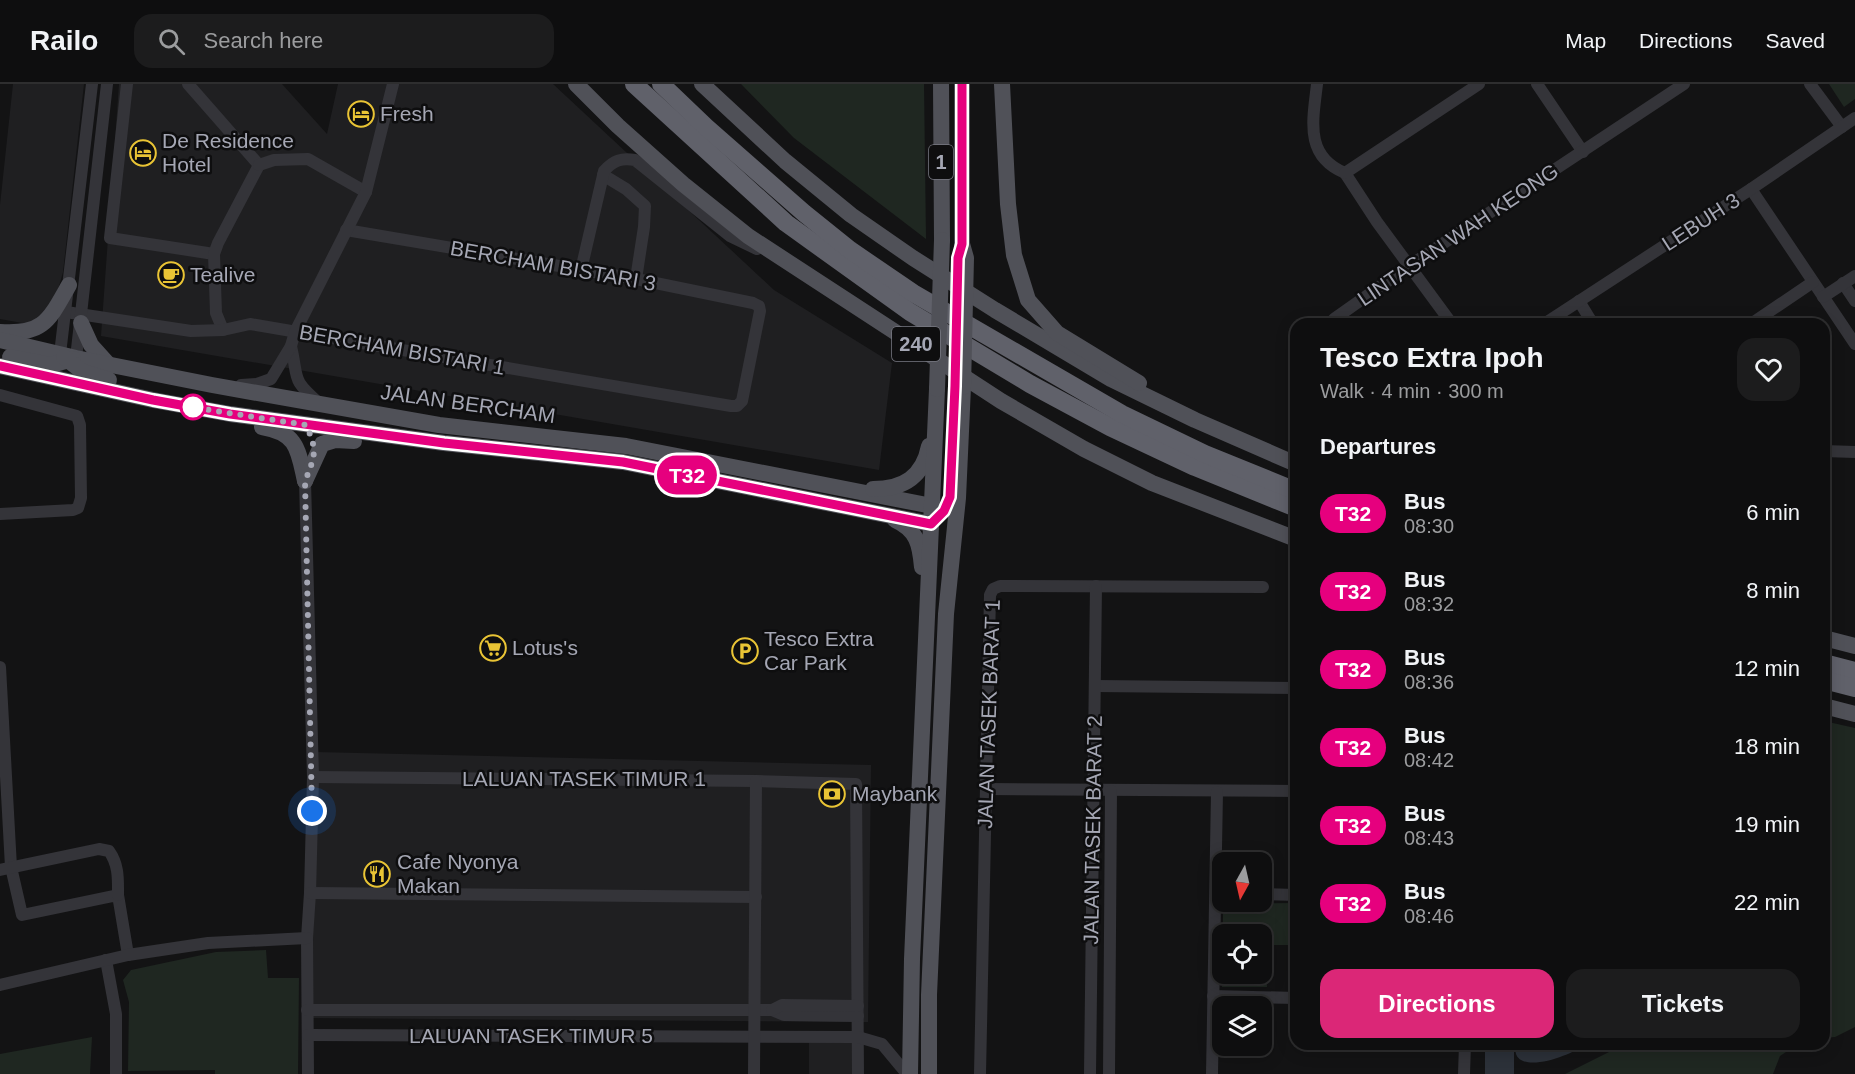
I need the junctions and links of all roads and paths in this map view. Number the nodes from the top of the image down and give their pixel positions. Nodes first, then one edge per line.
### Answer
1 (92, 84) edge
2 (107, 84) edge
3 (127, 84) edge
4 (188, 84) edge
5 (393, 84) edge
6 (576, 84) edge
7 (634, 84) edge
8 (661, 84) edge
9 (702, 84) edge
10 (716, 84) edge
11 (941, 84) edge
12 (962, 84) edge
13 (1002, 84) edge
14 (1317, 84) edge
15 (1479, 84) edge
16 (1537, 84) edge
17 (1810, 84) edge
18 (1677, 86) edge
19 (1855, 118) edge
20 (1842, 127) junction
21 (1583, 152) junction
22 (785, 161) junction
23 (259, 165) junction
24 (1345, 172) junction
25 (603, 175) junction
26 (1751, 189) junction
27 (366, 192) junction
28 (94, 202) junction
29 (114, 205) junction
30 (346, 230) junction
31 (214, 254) junction
32 (1409, 266) junction
33 (796, 269) junction
34 (582, 270) junction
35 (1855, 276) edge
36 (636, 279) junction
37 (1813, 282) junction
38 (1843, 284) junction
39 (69, 285) junction
40 (1823, 297) junction
41 (1855, 301) edge
42 (1579, 302) junction
43 (66, 312) junction
44 (82, 318) junction
45 (1335, 318) edge
46 (1448, 318) edge
47 (1554, 318) edge
48 (1589, 318) edge
49 (1760, 318) edge
50 (223, 330) junction
51 (0, 332) edge
52 (295, 332) junction
53 (0, 340) edge
54 (1855, 344) edge
55 (291, 346) junction
56 (0, 355) edge
57 (72, 360) junction
58 (109, 365) junction
59 (0, 366) edge
60 (216, 386) junction
61 (959, 387) junction
62 (0, 395) edge
63 (153, 400) junction
64 (321, 404) junction
65 (737, 406) joint
66 (935, 418) junction
67 (1195, 420) junction
68 (282, 421) junction
69 (306, 425) junction
70 (444, 443) junction
71 (1830, 451) edge
72 (1855, 452) edge
73 (315, 457) junction
74 (1290, 461) edge
75 (734, 468) junction
76 (305, 481) junction
77 (1290, 489) edge
78 (1290, 506) edge
79 (880, 513) junction
80 (0, 514) edge
81 (934, 515) junction
82 (1290, 537) edge
83 (952, 555) junction
84 (1096, 586) junction
85 (1263, 587) dead end
86 (928, 618) junction
87 (1830, 640) edge
88 (1855, 646) edge
89 (1830, 665) edge
90 (0, 667) edge
91 (1855, 671) edge
92 (0, 674) edge
93 (1830, 682) edge
94 (1095, 686) junction
95 (1290, 688) edge
96 (1855, 688) edge
97 (1830, 708) edge
98 (1855, 714) edge
99 (2, 768) edge
100 (313, 777) junction
101 (756, 781) junction
102 (986, 789) junction
103 (1094, 791) junction
104 (1112, 791) junction
105 (1290, 791) edge
106 (1217, 792) junction
107 (1218, 852) edge
108 (6, 869) edge
109 (310, 893) junction
110 (1272, 894) edge
111 (117, 895) junction
112 (1290, 895) edge
113 (756, 897) junction
114 (1218, 912) edge
115 (307, 938) junction
116 (128, 956) junction
117 (106, 960) junction
118 (0, 985) edge
119 (1213, 996) edge
120 (1272, 997) edge
121 (1290, 998) edge
122 (307, 1010) junction
123 (755, 1010) junction
124 (858, 1012) junction
125 (308, 1035) junction
126 (754, 1037) junction
127 (858, 1038) junction
128 (1465, 1050) edge
129 (1212, 1056) edge
130 (116, 1074) edge
131 (308, 1074) edge
132 (754, 1074) edge
133 (858, 1074) edge
134 (908, 1074) edge
135 (929, 1074) edge
136 (980, 1074) edge
137 (1090, 1074) edge
138 (1109, 1074) edge
139 (1212, 1074) edge
140 (1464, 1074) edge

1 - 39 street
2 - 28 street
3 - 29 street
4 - 23 street
5 - 27 street
6 - 33 main road, 240
7 - 78 highway
8 - 77 highway
9 - 22 main road
10 - 22 main road
11 - 66 main road, 1, bridge
12 - 61 main road, 1, bridge
13 - 67 main road
14 - 24 street
15 - 24 street
16 - 21 street
17 - 20 street
18 - 21 street, LINTASAN WAH KEONG
19 - 20 street, LEBUH 3
20 - 26 street, LEBUH 3
21 - 32 street, LINTASAN WAH KEONG
22 - 67 main road
23 - 27 street
23 - 31 street
24 - 32 street
25 - 33 street
25 - 34 street
25 - 36 street
26 - 37 street
26 - 42 street, LEBUH 3
27 - 30 street
28 - 29 street
28 - 44 street
29 - 31 street
30 - 34 street, BERCHAM BISTARI 3
30 - 52 street
31 - 50 street
32 - 45 street, LINTASAN WAH KEONG
32 - 46 street
33 - 82 main road, 240
34 - 36 street, BERCHAM BISTARI 3
35 - 38 street
36 - 65 street, BERCHAM BISTARI 3
37 - 40 street
37 - 49 street
38 - 40 street
38 - 41 street
39 - 43 street
39 - 51 main road
40 - 54 street
42 - 47 street, LEBUH 3
42 - 48 street
43 - 44 street, BERCHAM BISTARI 1
43 - 57 street
44 - 50 street, BERCHAM BISTARI 1
44 - 57 street
44 - 58 main road
50 - 52 street, BERCHAM BISTARI 1
52 - 55 street
52 - 65 street, BERCHAM BISTARI 1
53 - 57 main road, JALAN BERCHAM
55 - 60 street
55 - 64 street
56 - 57 main road
57 - 58 main road, JALAN BERCHAM
57 - 68 main road
58 - 60 main road, JALAN BERCHAM
59 - 63 main road, JALAN BERCHAM
60 - 64 main road, JALAN BERCHAM
60 - 69 main road
61 - 81 main road
61 - 83 main road, 1
62 - 80 street
63 - 68 main road, JALAN BERCHAM
63 - 76 main road
64 - 75 main road, JALAN BERCHAM
66 - 75 main road
66 - 81 main road, 1
67 - 74 main road
68 - 69 main road, JALAN BERCHAM
69 - 70 main road, JALAN BERCHAM
69 - 73 main road
70 - 73 main road
70 - 79 main road, JALAN BERCHAM
71 - 72 street
73 - 76 main road
75 - 81 main road, JALAN BERCHAM
76 - 100 street
79 - 81 main road, JALAN BERCHAM
79 - 86 main road
81 - 83 main road
81 - 86 main road, 1
83 - 135 main road, 1
84 - 85 street, JALAN TASEK BARAT 1
84 - 94 street, JALAN TASEK BARAT 2
84 - 102 street, JALAN TASEK BARAT 1
86 - 134 main road, 1
87 - 88 main road
89 - 91 highway
90 - 92 street
92 - 99 street
93 - 96 highway
94 - 95 street
94 - 103 street, JALAN TASEK BARAT 2
97 - 98 main road
99 - 108 street
100 - 101 street, LALUAN TASEK TIMUR 1
100 - 109 street
101 - 113 street
101 - 124 street, LALUAN TASEK TIMUR 1
102 - 103 street
102 - 136 street, JALAN TASEK BARAT 1
103 - 104 street
103 - 137 street, JALAN TASEK BARAT 2
104 - 106 street
104 - 138 street
105 - 106 street
106 - 107 street
108 - 111 street
108 - 111 street
109 - 113 street
109 - 115 street
110 - 112 street
111 - 116 street
113 - 123 street
114 - 119 street
115 - 116 street
115 - 122 street
116 - 117 street
117 - 118 street
117 - 130 street
120 - 121 street
122 - 123 street
122 - 125 street
123 - 124 street
123 - 126 street
124 - 127 street
125 - 126 street, LALUAN TASEK TIMUR 5
125 - 131 street
126 - 127 street, LALUAN TASEK TIMUR 5
126 - 132 street
127 - 133 street
127 - 134 street, LALUAN TASEK TIMUR 5
128 - 140 street
129 - 139 street

